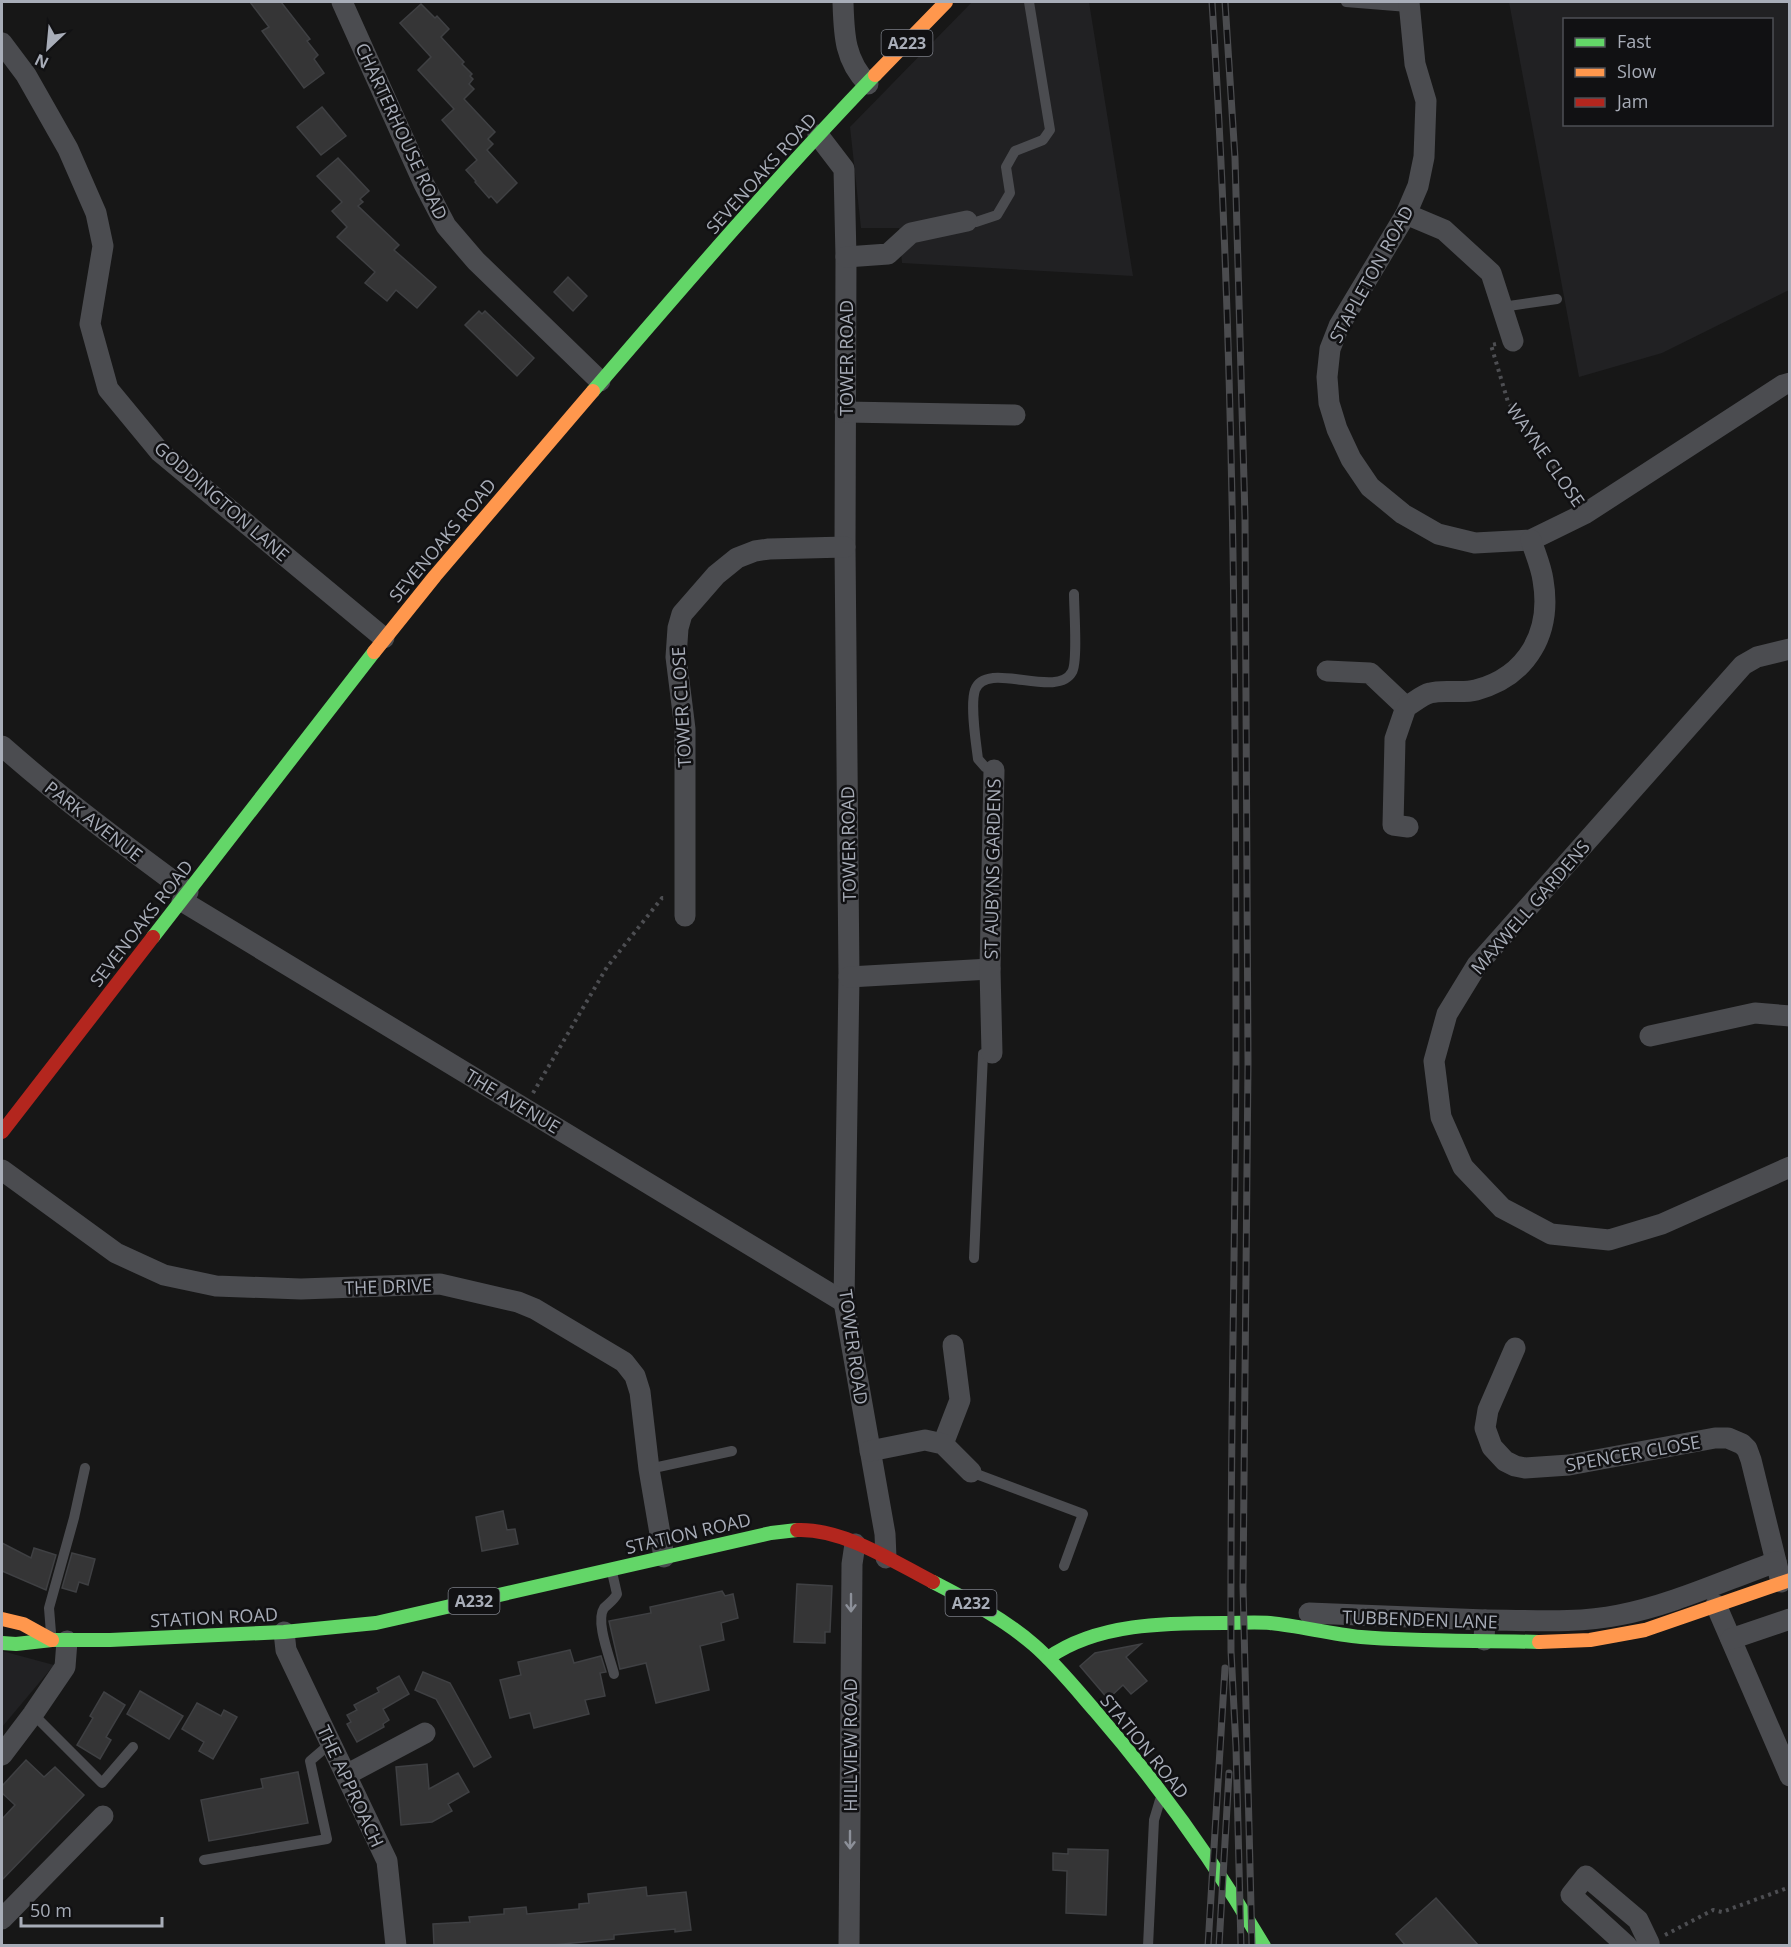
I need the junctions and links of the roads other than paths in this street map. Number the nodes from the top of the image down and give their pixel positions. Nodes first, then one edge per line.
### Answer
1 (342, 2) edge
2 (843, 2) edge
3 (946, 2) edge
4 (1029, 2) edge
5 (1346, 2) edge
6 (1409, 4) edge
7 (2, 42) edge
8 (867, 84) junction
9 (818, 135) junction
10 (1406, 214) junction
11 (967, 221) joint
12 (846, 257) junction
13 (1557, 299) dead end
14 (1502, 307) junction
15 (1513, 341) road end
16 (600, 381) junction
17 (1790, 383) edge
18 (845, 412) junction
19 (1014, 415) dead end
20 (1531, 540) junction
21 (845, 547) junction
22 (1074, 594) dead end
23 (384, 638) junction
24 (1790, 649) edge
25 (1327, 671) dead end
26 (1406, 707) junction
27 (2, 746) edge
28 (994, 770) joint
29 (1408, 827) dead end
30 (185, 896) junction
31 (685, 907) road end
32 (990, 969) junction
33 (849, 977) junction
34 (1790, 1016) edge
35 (1650, 1036) dead end
36 (992, 1053) joint
37 (2, 1132) edge
38 (1790, 1167) edge
39 (2, 1170) edge
40 (974, 1258) dead end
41 (844, 1302) junction
42 (953, 1345) dead end
43 (1515, 1348) dead end
44 (943, 1444) junction
45 (732, 1451) dead end
46 (870, 1451) junction
47 (85, 1468) dead end
48 (649, 1469) junction
49 (971, 1472) joint
50 (855, 1544) junction
51 (664, 1557) junction
52 (886, 1558) junction
53 (1064, 1566) dead end
54 (612, 1569) junction
55 (1782, 1575) edge
56 (1716, 1605) junction
57 (1309, 1613) dead end
58 (2, 1618) edge
59 (1790, 1619) edge
60 (1485, 1630) junction
61 (284, 1632) junction
62 (1731, 1639) junction
63 (59, 1640) junction
64 (2, 1643) edge
65 (1048, 1658) junction
66 (614, 1674) dead end
67 (33, 1714) junction
68 (425, 1732) dead end
69 (331, 1743) junction
70 (133, 1747) dead end
71 (2, 1755) edge
72 (346, 1775) junction
73 (1790, 1776) edge
74 (1163, 1794) junction
75 (103, 1816) dead end
76 (204, 1860) dead end
77 (2, 1919) edge
78 (1647, 1944) edge
79 (396, 1946) edge
80 (849, 1946) edge
81 (1148, 1946) edge
82 (1264, 1946) edge
83 (1627, 1946) edge

1 - 16 street, CHARTERHOUSE ROAD
2 - 8 street
3 - 8 main road, SEVENOAKS ROAD / A223
4 - 11 lane
5 - 6 lane, STAPLETON ROAD
6 - 10 street, STAPLETON ROAD
7 - 23 street, GODDINGTON LANE
8 - 9 main road, SEVENOAKS ROAD
9 - 12 street, TOWER ROAD
9 - 16 main road, SEVENOAKS ROAD
10 - 14 street
10 - 20 street, STAPLETON ROAD
11 - 12 street
12 - 18 street, TOWER ROAD
13 - 14 lane
14 - 15 street
16 - 23 main road, SEVENOAKS ROAD
17 - 20 street, STAPLETON ROAD
18 - 19 street
18 - 21 street, TOWER ROAD
20 - 26 street
21 - 31 street, TOWER CLOSE
21 - 33 street, TOWER ROAD
22 - 28 lane
23 - 30 main road, SEVENOAKS ROAD
24 - 38 street, MAXWELL GARDENS
25 - 26 street
26 - 29 street
27 - 30 street, PARK AVENUE
28 - 32 street, ST AUBYNS GARDENS
30 - 37 main road, SEVENOAKS ROAD
30 - 41 street, THE AVENUE
32 - 33 street, ST AUBYNS GARDENS
32 - 36 street, ST AUBYNS GARDENS
33 - 41 street, TOWER ROAD
34 - 35 street
36 - 40 lane
39 - 48 street, THE DRIVE
41 - 46 street, TOWER ROAD
42 - 44 street
43 - 55 street, SPENCER CLOSE
44 - 46 street
44 - 49 street
45 - 48 lane
46 - 52 street, TOWER ROAD
47 - 63 lane
48 - 51 street, THE DRIVE
49 - 53 lane
50 - 51 main road, STATION ROAD / A232
50 - 52 main road, STATION ROAD / A232
50 -> 80 street, HILLVIEW ROAD
51 - 54 main road, STATION ROAD / A232
52 - 65 main road, STATION ROAD / A232
54 - 61 main road, STATION ROAD / A232
54 - 66 lane
55 - 56 main road, TUBBENDEN LANE
55 - 60 street
56 - 60 main road, TUBBENDEN LANE
56 - 62 street
57 - 60 street
58 - 63 main road
59 - 62 street
60 - 65 main road, TUBBENDEN LANE
61 - 63 main road, STATION ROAD / A232
61 - 69 street, THE APPROACH
62 - 73 street
63 - 64 main road, STATION ROAD
63 - 67 street
65 - 74 main road, STATION ROAD / A232
67 - 70 lane
67 - 71 street
68 - 72 street
69 - 72 street, THE APPROACH
69 - 76 lane
72 - 79 street, THE APPROACH
74 - 81 lane
74 - 82 main road, STATION ROAD / A232
75 - 77 street
78 - 83 street

